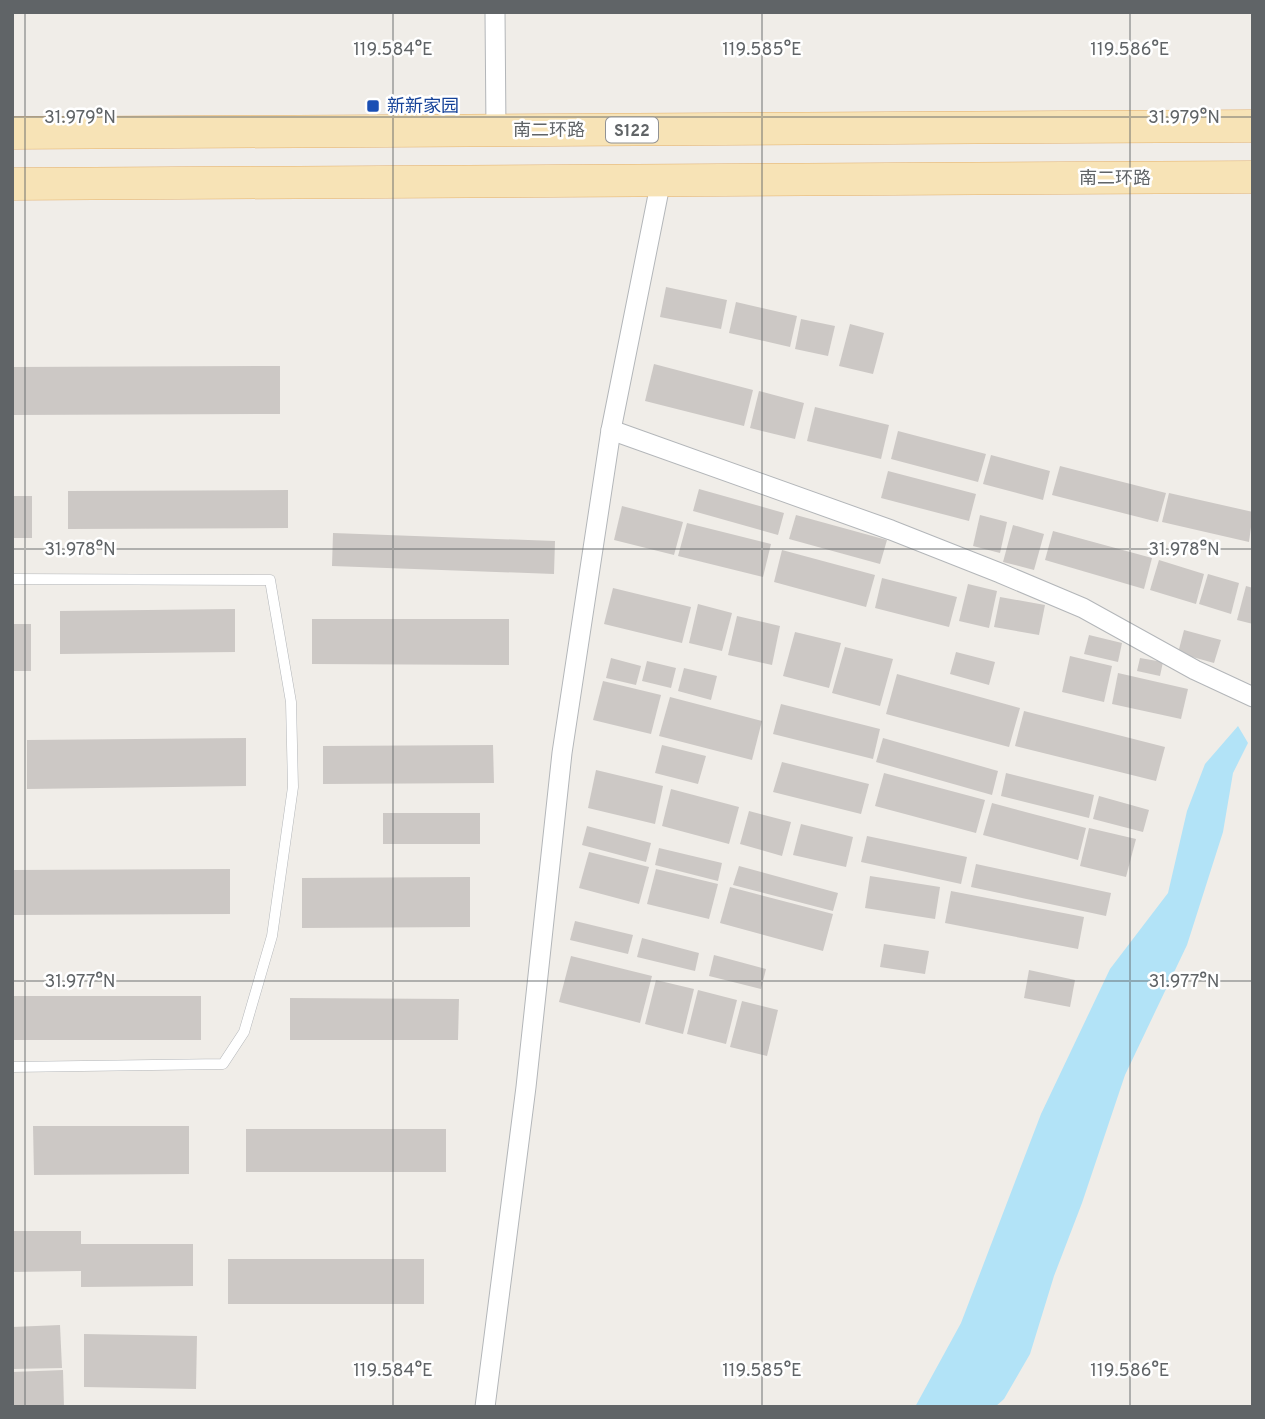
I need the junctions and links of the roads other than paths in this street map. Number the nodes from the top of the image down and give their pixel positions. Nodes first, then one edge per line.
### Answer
1 (495, 12) edge
2 (1253, 126) edge
3 (662, 130) junction
4 (496, 131) junction
5 (12, 133) edge
6 (1253, 177) edge
7 (661, 180) junction
8 (12, 184) edge
9 (611, 429) junction
10 (12, 579) edge
11 (1253, 696) edge
12 (12, 1066) edge
13 (485, 1407) edge

1 - 4 street
2 - 3 main road, 南二环路 / S122
3 - 4 main road, 南二环路 / S122
3 - 7 main road
4 - 5 main road, 南二环路 / S122
6 - 7 main road, 南二环路
7 - 8 main road, 南二环路
7 - 9 street
9 - 11 street
9 - 13 street
10 - 12 lane

